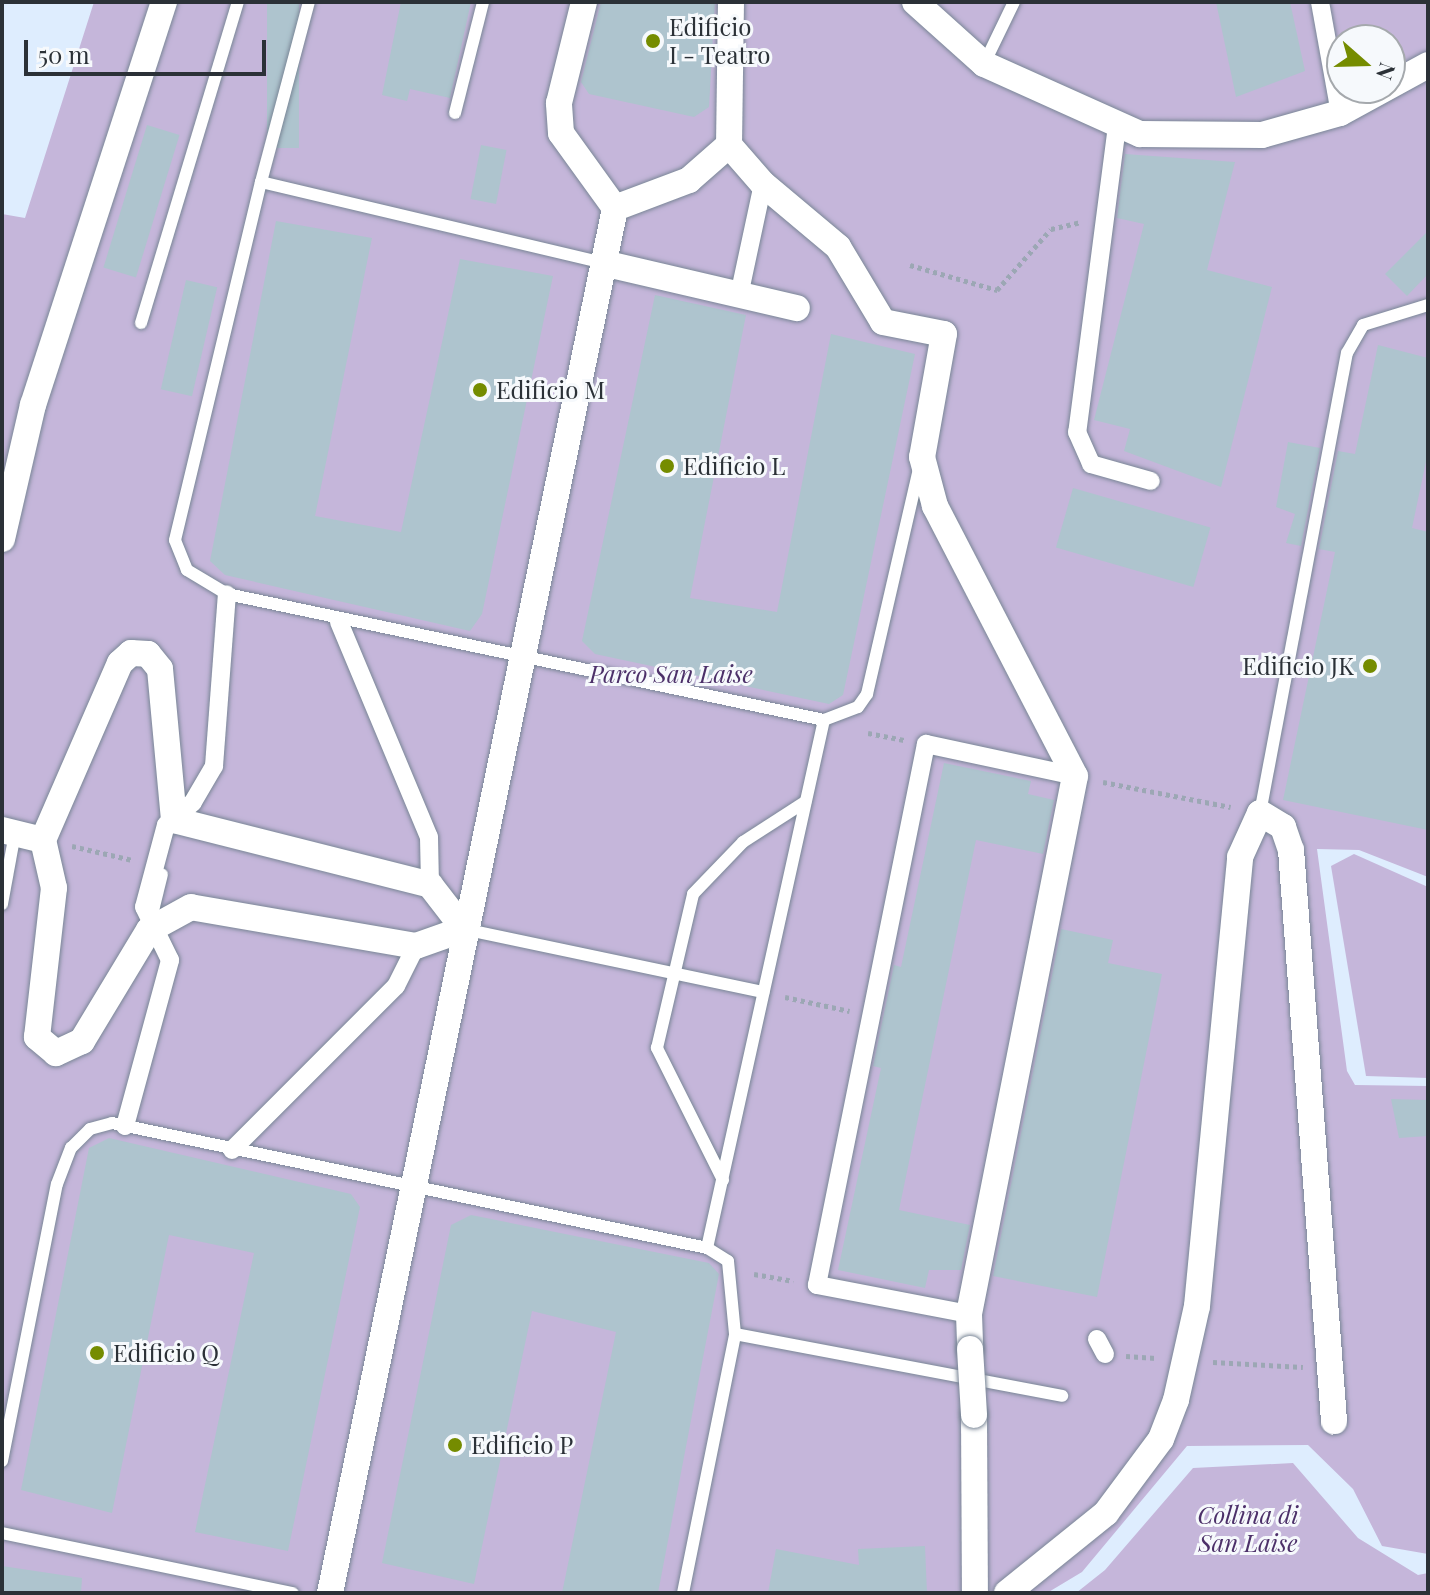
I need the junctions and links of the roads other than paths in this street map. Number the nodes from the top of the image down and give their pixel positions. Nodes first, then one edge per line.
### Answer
1 (164, 2) edge
2 (238, 2) edge
3 (309, 2) edge
4 (483, 2) edge
5 (584, 2) edge
6 (731, 2) edge
7 (915, 2) edge
8 (1014, 2) edge
9 (1320, 2) edge
10 (984, 64) junction
11 (1428, 65) edge
12 (455, 113) dead end
13 (1340, 113) junction
14 (1117, 126) junction
15 (729, 145) junction
16 (261, 182) junction
17 (763, 184) junction
18 (615, 208) junction
19 (603, 263) junction
20 (740, 291) junction
21 (1428, 305) edge
22 (797, 308) dead end
23 (141, 323) dead end
24 (922, 457) junction
25 (1151, 481) dead end
26 (2, 539) edge
27 (227, 594) junction
28 (339, 622) junction
29 (521, 656) junction
30 (824, 720) junction
31 (1075, 776) junction
32 (805, 802) junction
33 (1260, 813) junction
34 (174, 818) junction
35 (8, 832) edge
36 (43, 840) junction
37 (430, 885) junction
38 (2, 904) edge
39 (153, 925) junction
40 (464, 929) junction
41 (416, 946) junction
42 (675, 974) junction
43 (763, 992) junction
44 (125, 1126) junction
45 (232, 1150) junction
46 (723, 1180) junction
47 (409, 1189) junction
48 (707, 1248) junction
49 (969, 1314) junction
50 (735, 1334) junction
51 (1062, 1396) dead end
52 (1334, 1421) dead end
53 (2, 1461) edge
54 (2, 1533) edge
55 (293, 1593) edge
56 (330, 1593) edge
57 (683, 1593) edge
58 (975, 1593) edge
59 (1007, 1593) edge

1 - 26 street
2 - 23 lane
3 - 16 lane
4 - 12 lane
5 - 18 street
6 - 15 street
7 - 10 street
8 - 10 lane
9 - 13 street
10 - 14 street
11 - 13 street
13 - 14 street
14 - 25 street
15 - 17 street
15 - 18 street
16 - 19 lane
16 - 27 lane
17 - 20 street
17 - 24 street
18 - 19 street
19 - 20 street
19 - 29 street
20 - 22 street
21 - 33 lane
24 - 30 lane
24 - 31 street
27 - 28 lane
27 - 34 street
28 - 29 lane
28 - 37 street
29 - 30 lane
29 - 40 street
30 - 32 lane
31 - 49 street
31 - 49 street
32 - 42 lane
32 - 43 lane
33 - 52 street
33 - 59 street
34 - 36 street
34 - 37 street
34 - 39 lane
34 - 39 street
35 - 36 street
35 - 38 lane
36 - 39 street
37 - 40 street
39 - 41 street
39 - 44 street
40 - 41 street
40 - 42 lane
40 - 47 street
41 - 45 street
42 - 43 lane
42 - 46 lane
43 - 46 lane
44 - 45 lane
44 - 53 lane
45 - 47 lane
46 - 48 lane
47 - 48 lane
47 - 56 street
48 - 50 lane
49 - 58 street, bridge
50 - 51 lane
50 - 57 lane
54 - 55 lane

